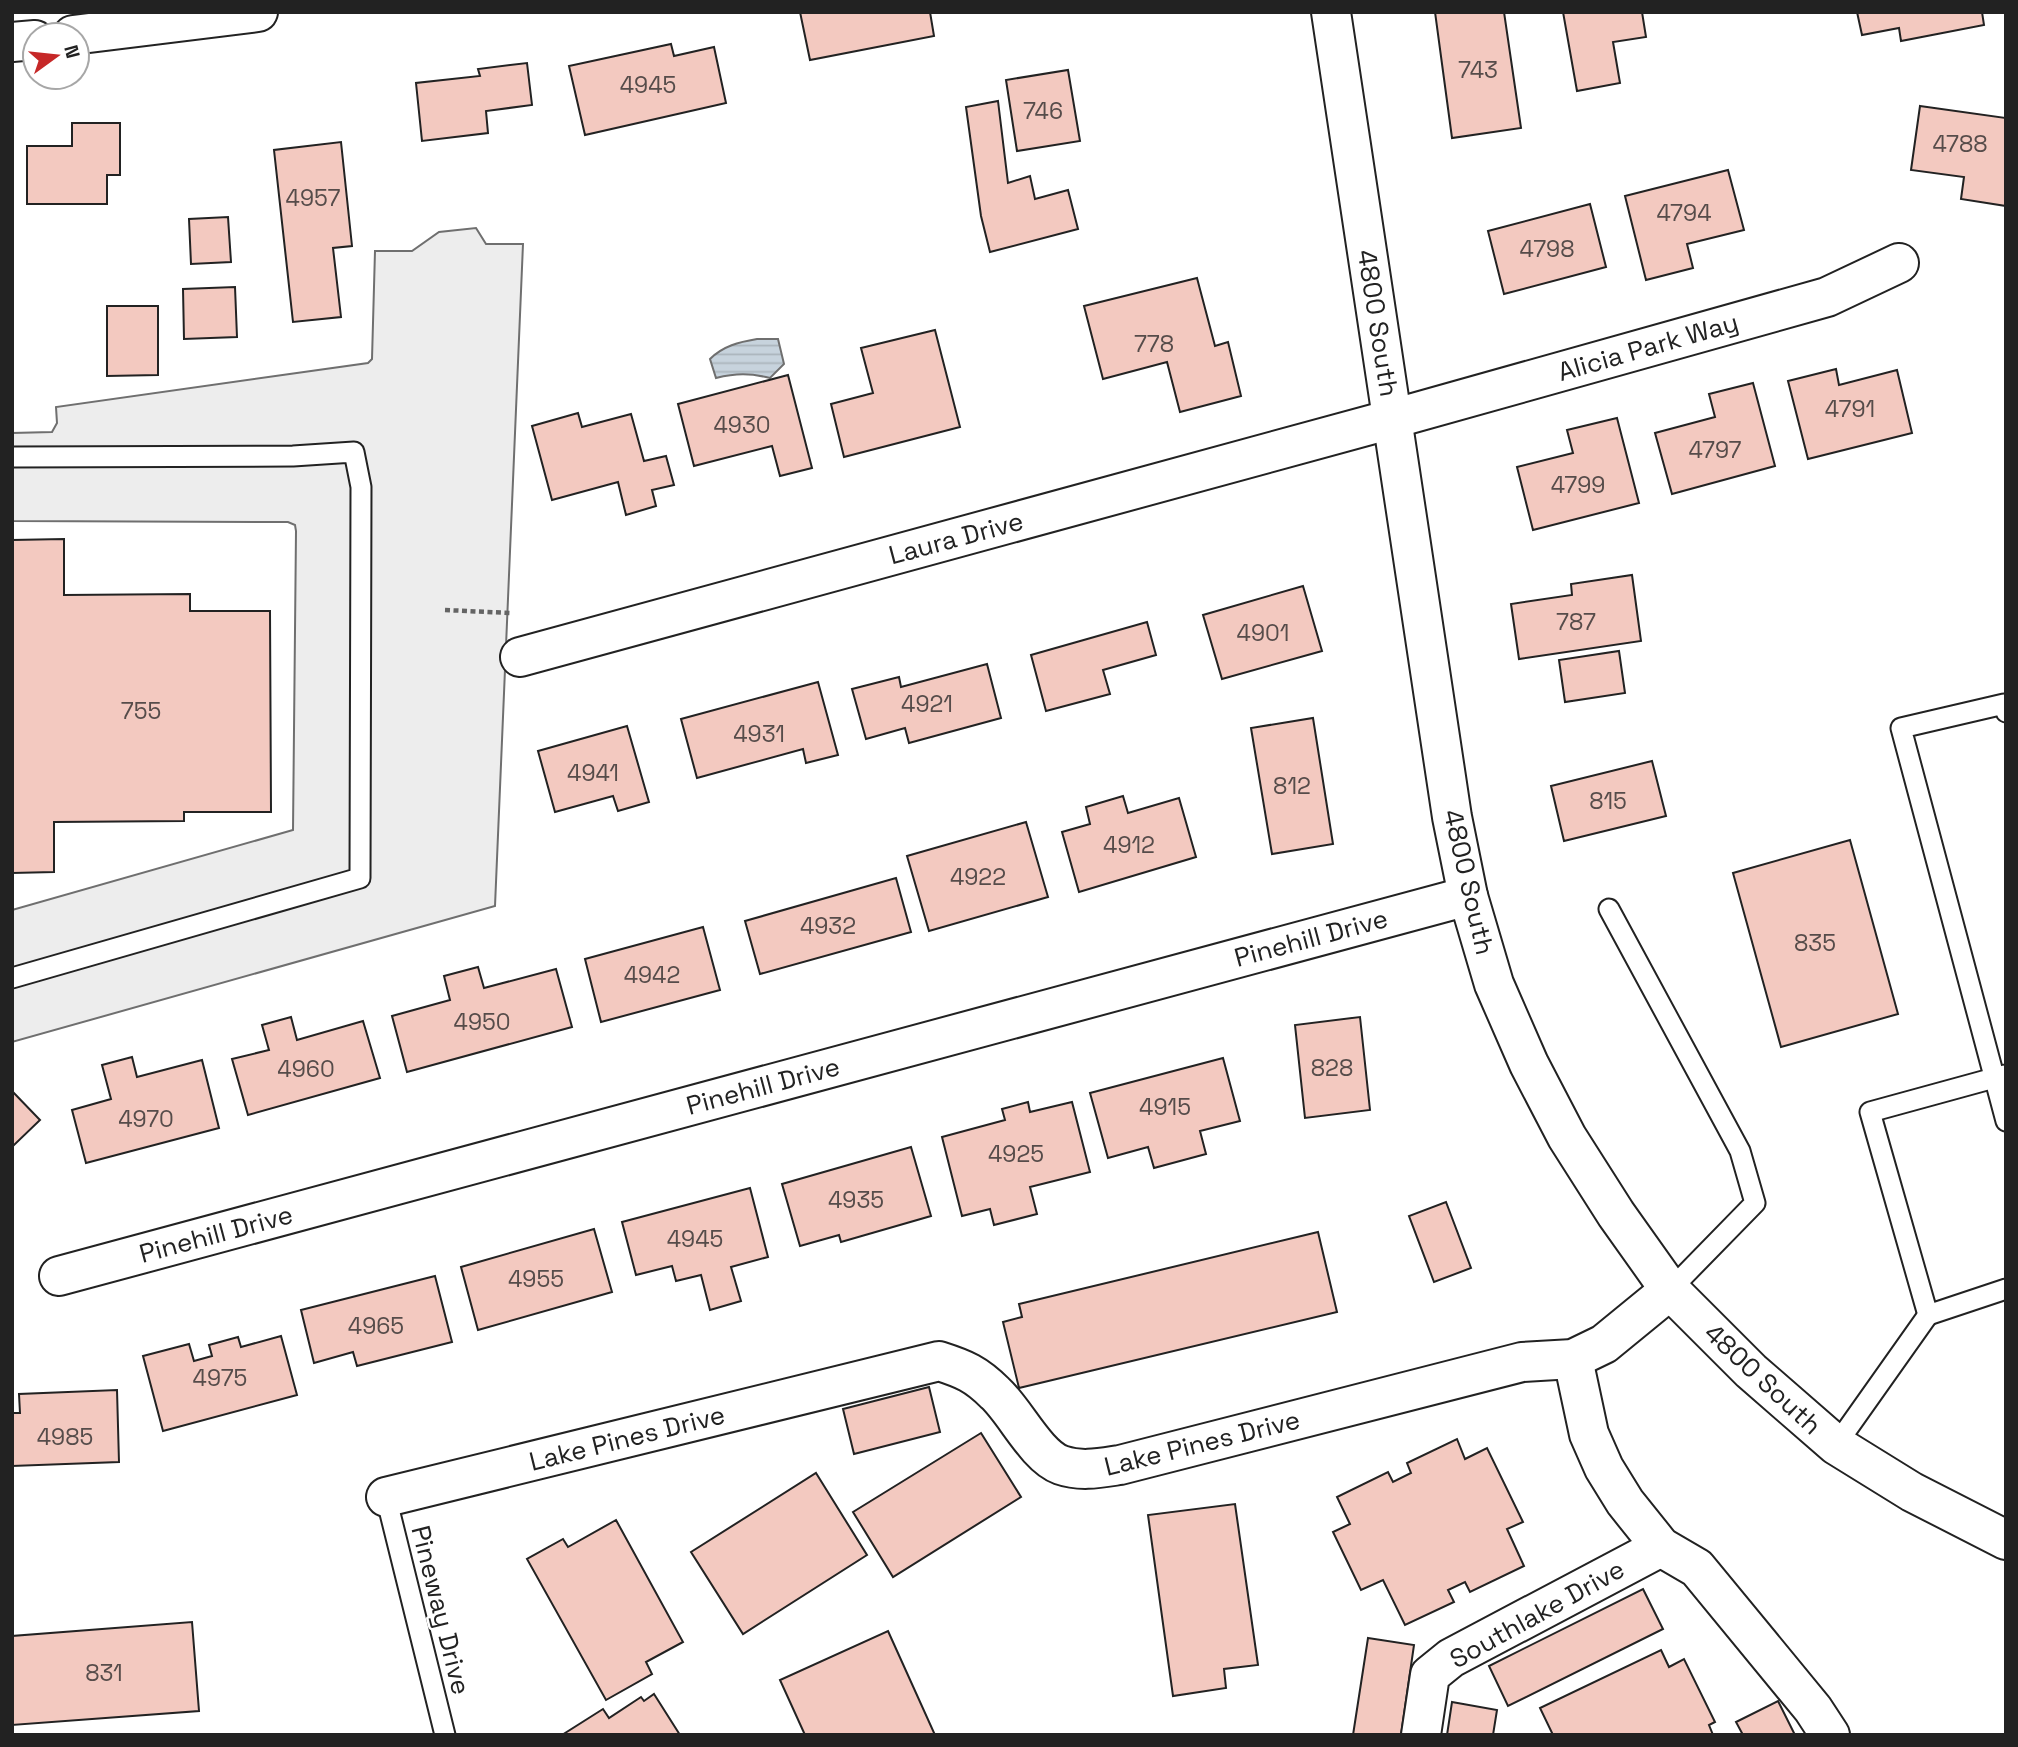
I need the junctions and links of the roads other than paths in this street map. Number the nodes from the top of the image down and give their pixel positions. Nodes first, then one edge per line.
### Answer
1 (258, 12) edge
2 (1331, 12) edge
3 (91, 33) edge
4 (1899, 263) dead end
5 (1392, 419) junction
6 (12, 457) edge
7 (520, 657) dead end
8 (2006, 712) edge
9 (1468, 896) junction
10 (1609, 909) dead end
11 (12, 978) edge
12 (2000, 1077) edge
13 (2006, 1121) edge
14 (59, 1276) dead end
15 (2006, 1289) edge
16 (1670, 1290) junction
17 (1928, 1315) junction
18 (1573, 1359) junction
19 (1836, 1445) junction
20 (386, 1497) joint
21 (2006, 1540) edge
22 (1661, 1547) junction
23 (445, 1735) edge
24 (1420, 1735) edge
25 (1830, 1735) edge

1 - 3 street
2 - 5 street, 4800 South
4 - 5 street, Alicia Park Way
5 - 7 street, Laura Drive
5 - 9 street, 4800 South
6 - 11 lane
8 - 12 lane
9 - 14 street, Pinehill Drive
9 - 16 street, 4800 South
10 - 16 lane
12 - 13 lane
12 - 17 lane
15 - 17 lane
16 - 18 street, Lake Pines Drive
16 - 19 street, 4800 South
17 - 19 lane
18 - 20 street, Lake Pines Drive
18 - 22 street
19 - 21 street, 4800 South
20 - 23 lane, Pineway Drive
22 - 24 street, Southlake Drive
22 - 25 street

